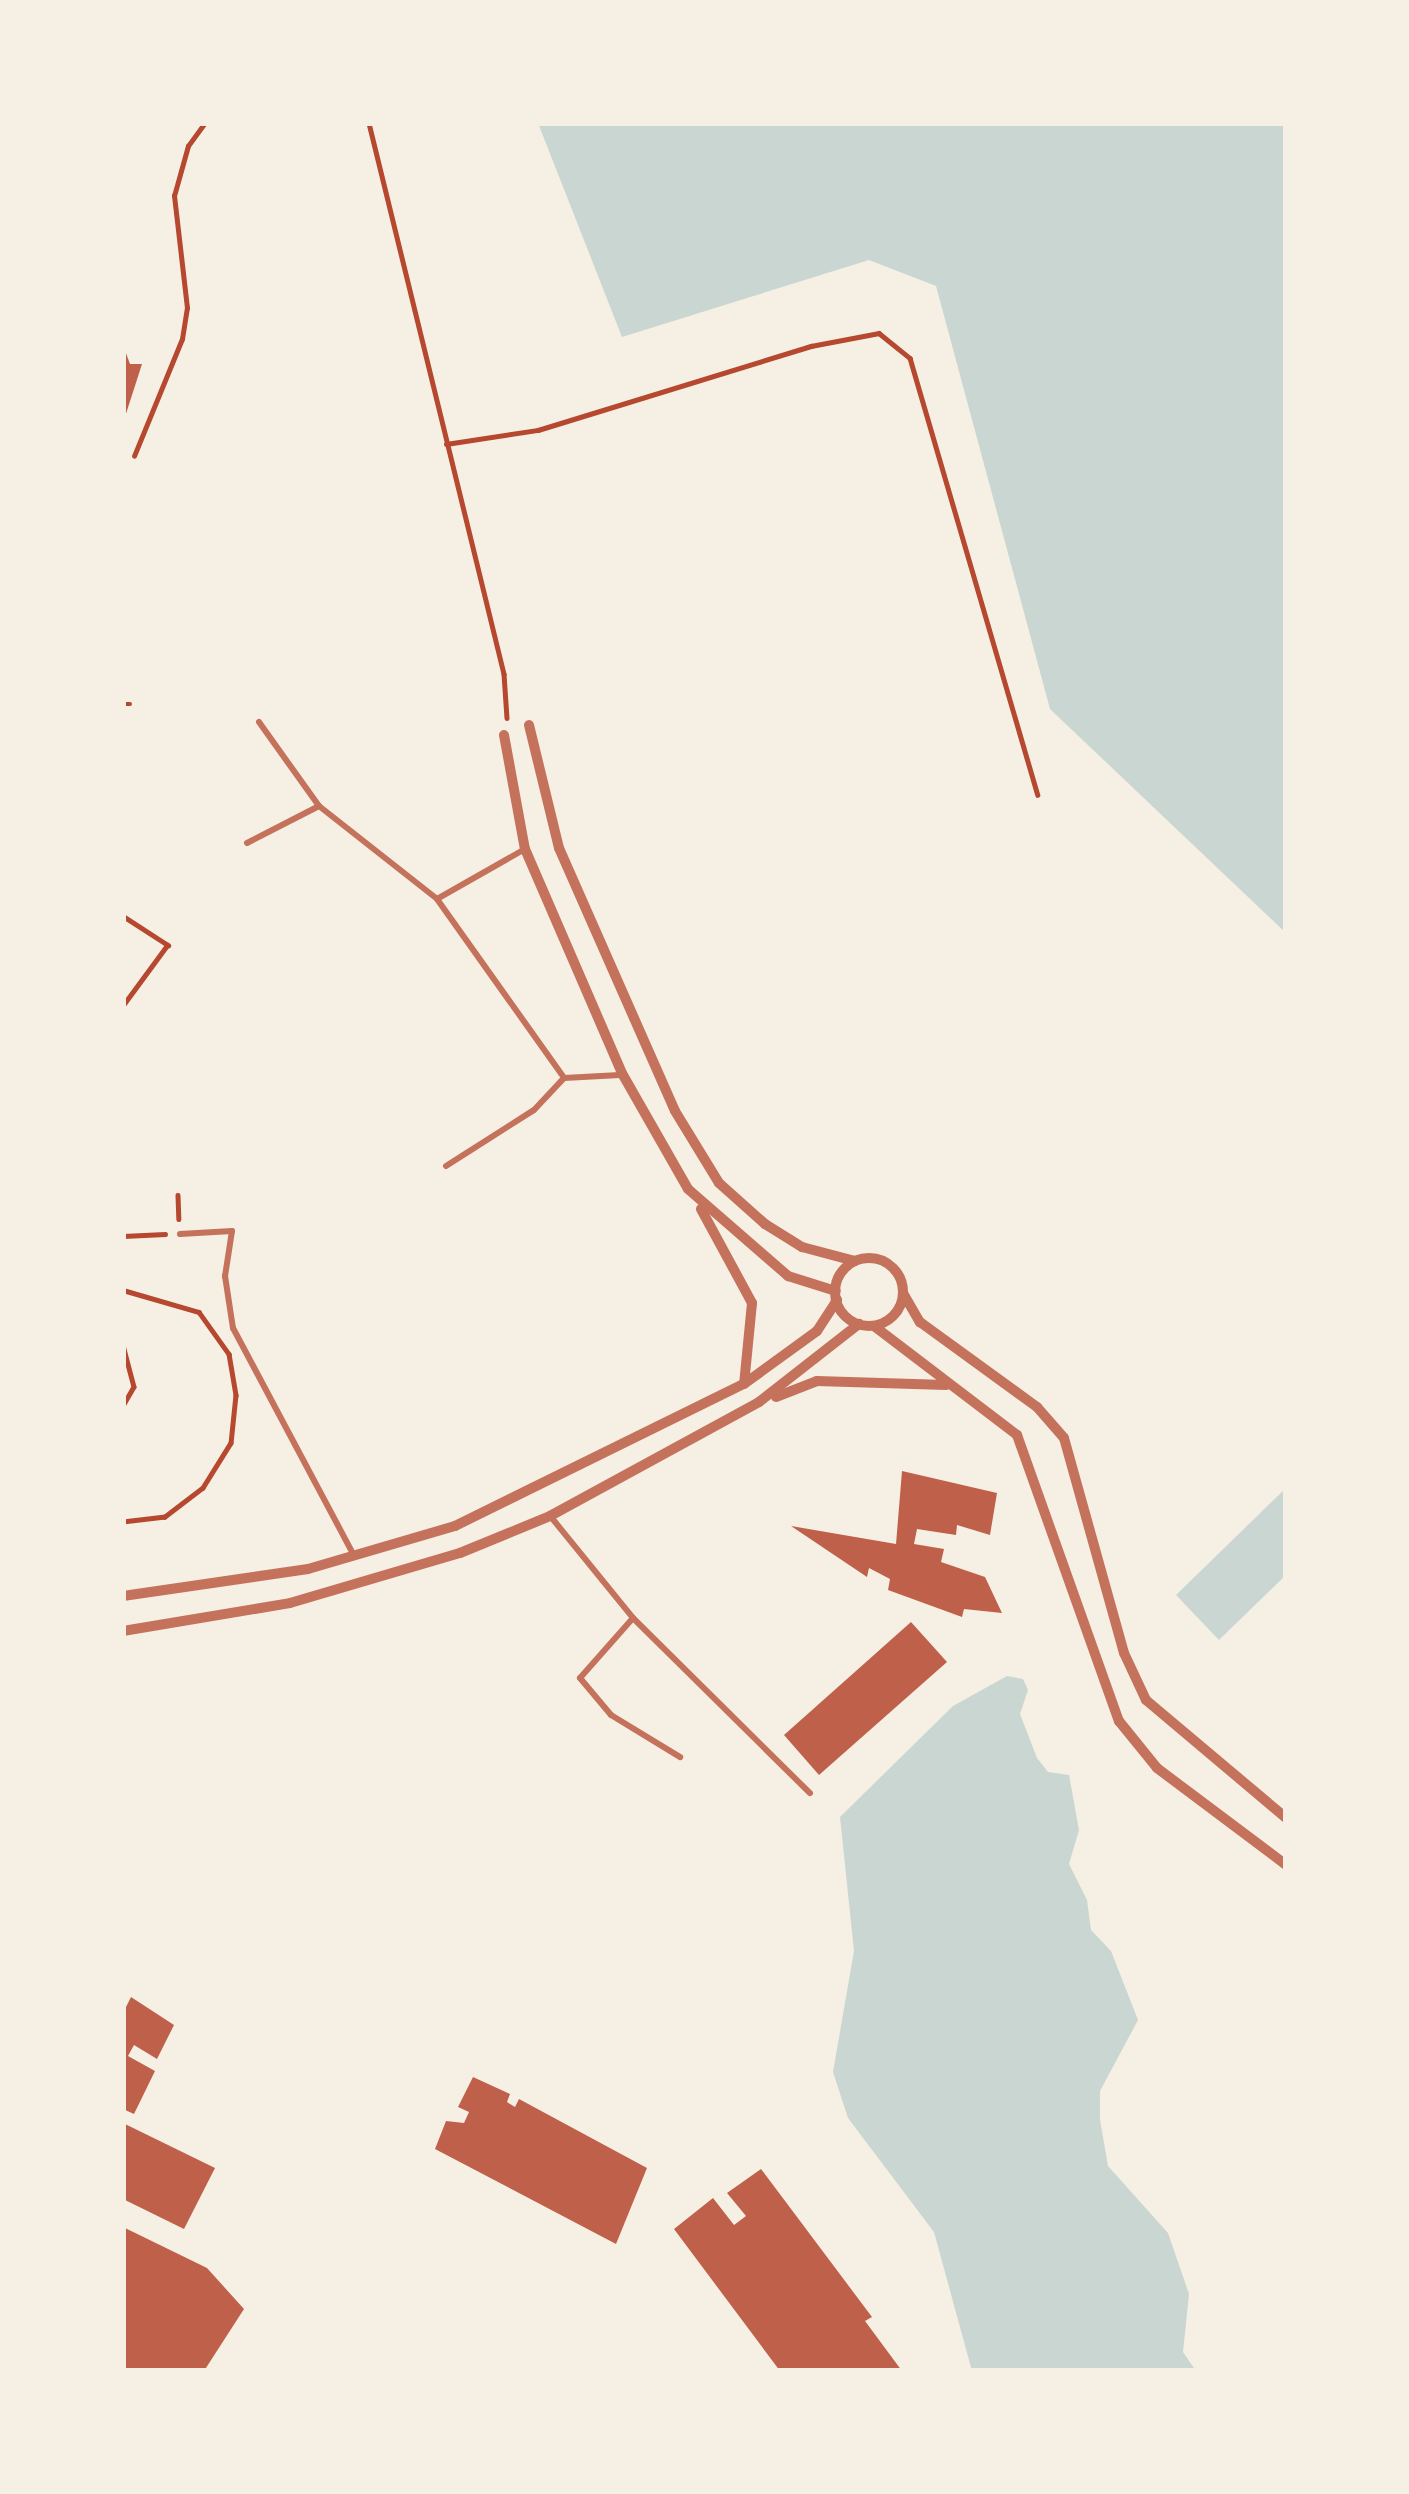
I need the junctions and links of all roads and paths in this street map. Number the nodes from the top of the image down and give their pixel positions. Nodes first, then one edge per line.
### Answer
1 (205, 123) edge
2 (369, 123) edge
3 (446, 444) junction
4 (134, 456) dead end
5 (259, 722) dead end
6 (529, 725) dead end
7 (504, 735) joint
8 (1038, 795) dead end
9 (319, 806) junction
10 (248, 843) dead end
11 (525, 848) junction
12 (437, 899) junction
13 (123, 916) edge
14 (123, 1006) edge
15 (623, 1075) junction
16 (564, 1078) junction
17 (446, 1166) dead end
18 (688, 1189) junction
19 (178, 1195) dead end
20 (180, 1234) junction
21 (123, 1236) edge
22 (855, 1261) junction
23 (123, 1290) edge
24 (903, 1293) junction
25 (836, 1295) junction
26 (859, 1324) junction
27 (874, 1326) junction
28 (125, 1348) edge
29 (744, 1384) junction
30 (950, 1385) junction
31 (759, 1402) junction
32 (123, 1406) edge
33 (550, 1516) junction
34 (123, 1522) edge
35 (354, 1557) junction
36 (123, 1596) edge
37 (633, 1618) junction
38 (123, 1631) edge
39 (680, 1756) dead end
40 (810, 1793) dead end
41 (1286, 1818) edge
42 (1286, 1865) edge

1 - 4 path
2 - 3 path
3 - 7 path
3 - 8 path
5 - 9 lane
6 - 22 street
7 - 11 street
9 - 10 lane
9 - 12 lane
11 - 12 lane
11 - 15 street
12 - 16 lane
13 - 14 path
15 - 16 lane
15 - 18 street
16 - 17 lane
18 - 25 street
18 - 29 street
19 - 20 path
20 - 21 path
20 - 35 lane
22 - 24 street
22 - 25 street
23 - 34 path
24 - 27 street
24 - 41 street
25 - 26 street
25 - 29 street
26 - 27 street
26 - 31 street
27 - 30 street
28 - 32 path
29 - 35 street
30 - 31 street
30 - 42 street
31 - 33 street
33 - 37 lane
33 - 38 street
35 - 36 street
37 - 39 lane
37 - 40 lane

